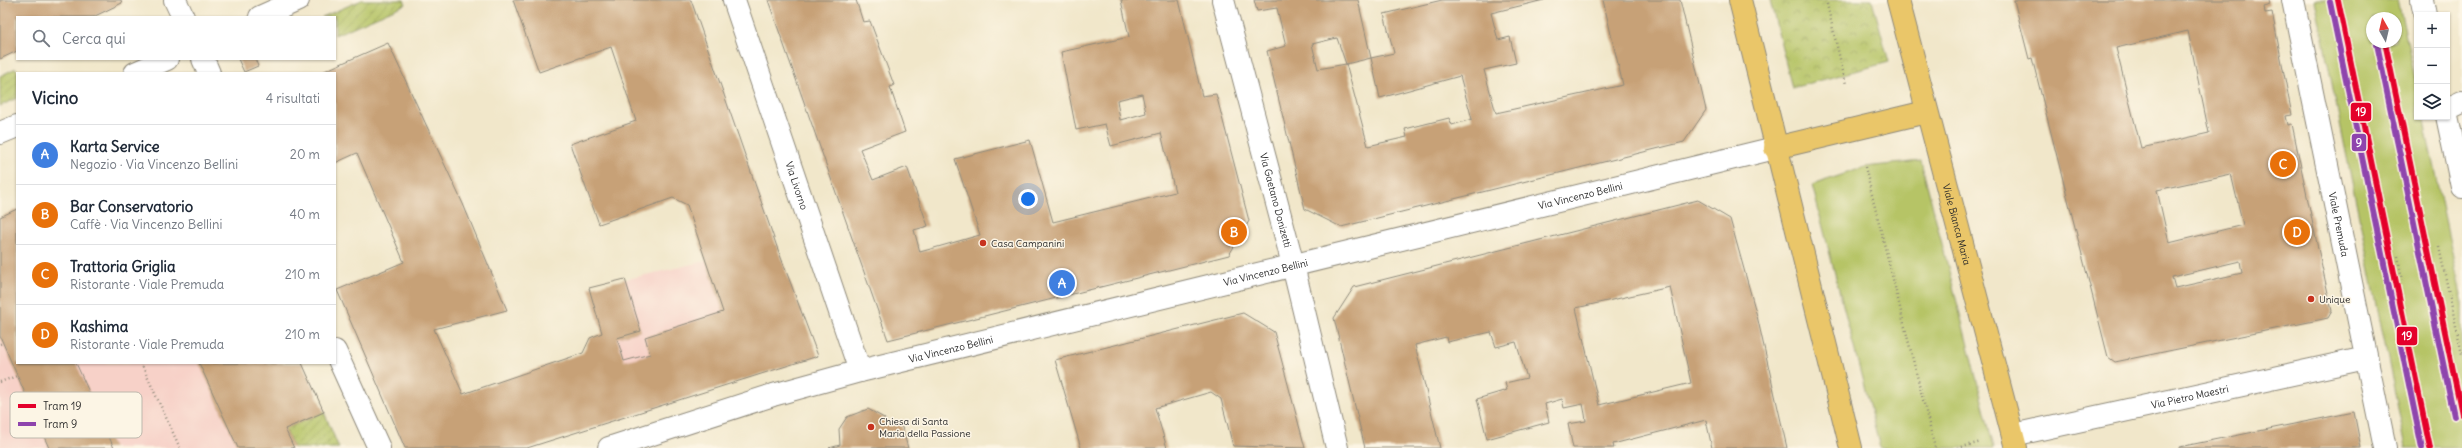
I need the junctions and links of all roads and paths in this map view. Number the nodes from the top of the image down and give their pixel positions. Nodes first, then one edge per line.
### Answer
1 (175, 0) edge
2 (298, 0) edge
3 (734, 0) edge
4 (1223, 0) edge
5 (1740, 0) edge
6 (1826, 0) edge
7 (1898, 0) edge
8 (2293, 0) edge
9 (2422, 0) edge
10 (2425, 12) edge
11 (183, 16) edge
12 (262, 16) edge
13 (165, 60) edge
14 (203, 60) edge
15 (137, 72) edge
16 (209, 72) edge
17 (1846, 84) dead end
18 (2462, 102) edge
19 (2450, 108) edge
20 (1926, 112) junction
21 (2448, 120) edge
22 (16, 126) edge
23 (0, 133) edge
24 (1775, 148) junction
25 (1864, 167) dead end
26 (2462, 187) edge
27 (2438, 247) dead end
28 (2398, 256) dead end
29 (1293, 266) junction
30 (2402, 280) dead end
31 (336, 354) edge
32 (2462, 354) edge
33 (2366, 358) junction
34 (141, 364) edge
35 (860, 371) junction
36 (17, 376) dead end
37 (0, 382) edge
38 (2014, 441) edge
39 (1982, 442) dead end
40 (180, 448) edge
41 (379, 448) edge
42 (610, 448) edge
43 (1337, 448) edge
44 (1850, 448) edge
45 (1935, 448) edge
46 (1958, 448) edge
47 (2386, 448) edge

1 - 11 street
2 - 12 street
3 - 35 street, Via Livorno
4 - 29 street, Via Gaetano Donizetti
5 - 24 main road
6 - 17 path
7 - 20 main road, Viale Bianca Maria
8 - 33 street, Viale Premuda
9 - 10 street
13 - 15 street
14 - 16 street
18 - 19 street
20 - 24 main road, Via Vincenzo Bellini
20 - 38 main road, Viale Bianca Maria
21 - 26 street
22 - 23 street
24 - 29 street, Via Vincenzo Bellini
24 - 44 main road
25 - 45 path
27 - 32 path
28 - 30 path
29 - 35 street, Via Vincenzo Bellini
29 - 43 street, Via Gaetano Donizetti
31 - 41 street
33 - 38 street, Via Pietro Maestri
33 - 47 street, Viale Premuda
34 - 40 path
35 - 42 street, Via Vincenzo Bellini
36 - 37 path
39 - 46 path

